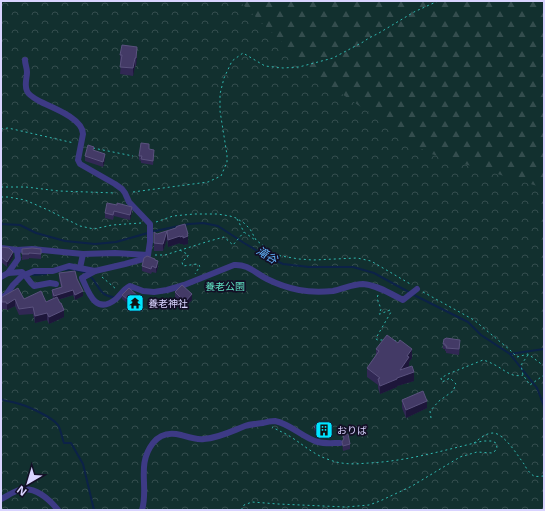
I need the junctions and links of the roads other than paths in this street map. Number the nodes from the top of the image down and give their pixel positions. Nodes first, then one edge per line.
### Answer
1 (25, 60) dead end
2 (1, 248) edge
3 (17, 250) junction
4 (83, 254) junction
5 (148, 255) junction
6 (16, 261) junction
7 (80, 268) junction
8 (95, 271) junction
9 (8, 273) junction
10 (25, 275) junction
11 (1, 277) edge
12 (56, 284) dead end
13 (418, 289) road end
14 (1, 298) edge
15 (340, 443) dead end
16 (1, 499) edge
17 (58, 510) edge
18 (142, 510) edge

1 - 5 street
2 - 3 street
3 - 4 street
3 - 6 street
4 - 5 street
4 - 7 street
5 - 8 street
6 - 9 street
6 - 10 street
7 - 8 street
7 - 10 street
8 - 13 street
9 - 10 street
9 - 11 street
10 - 12 street
10 - 14 street
15 - 18 street
16 - 17 street

